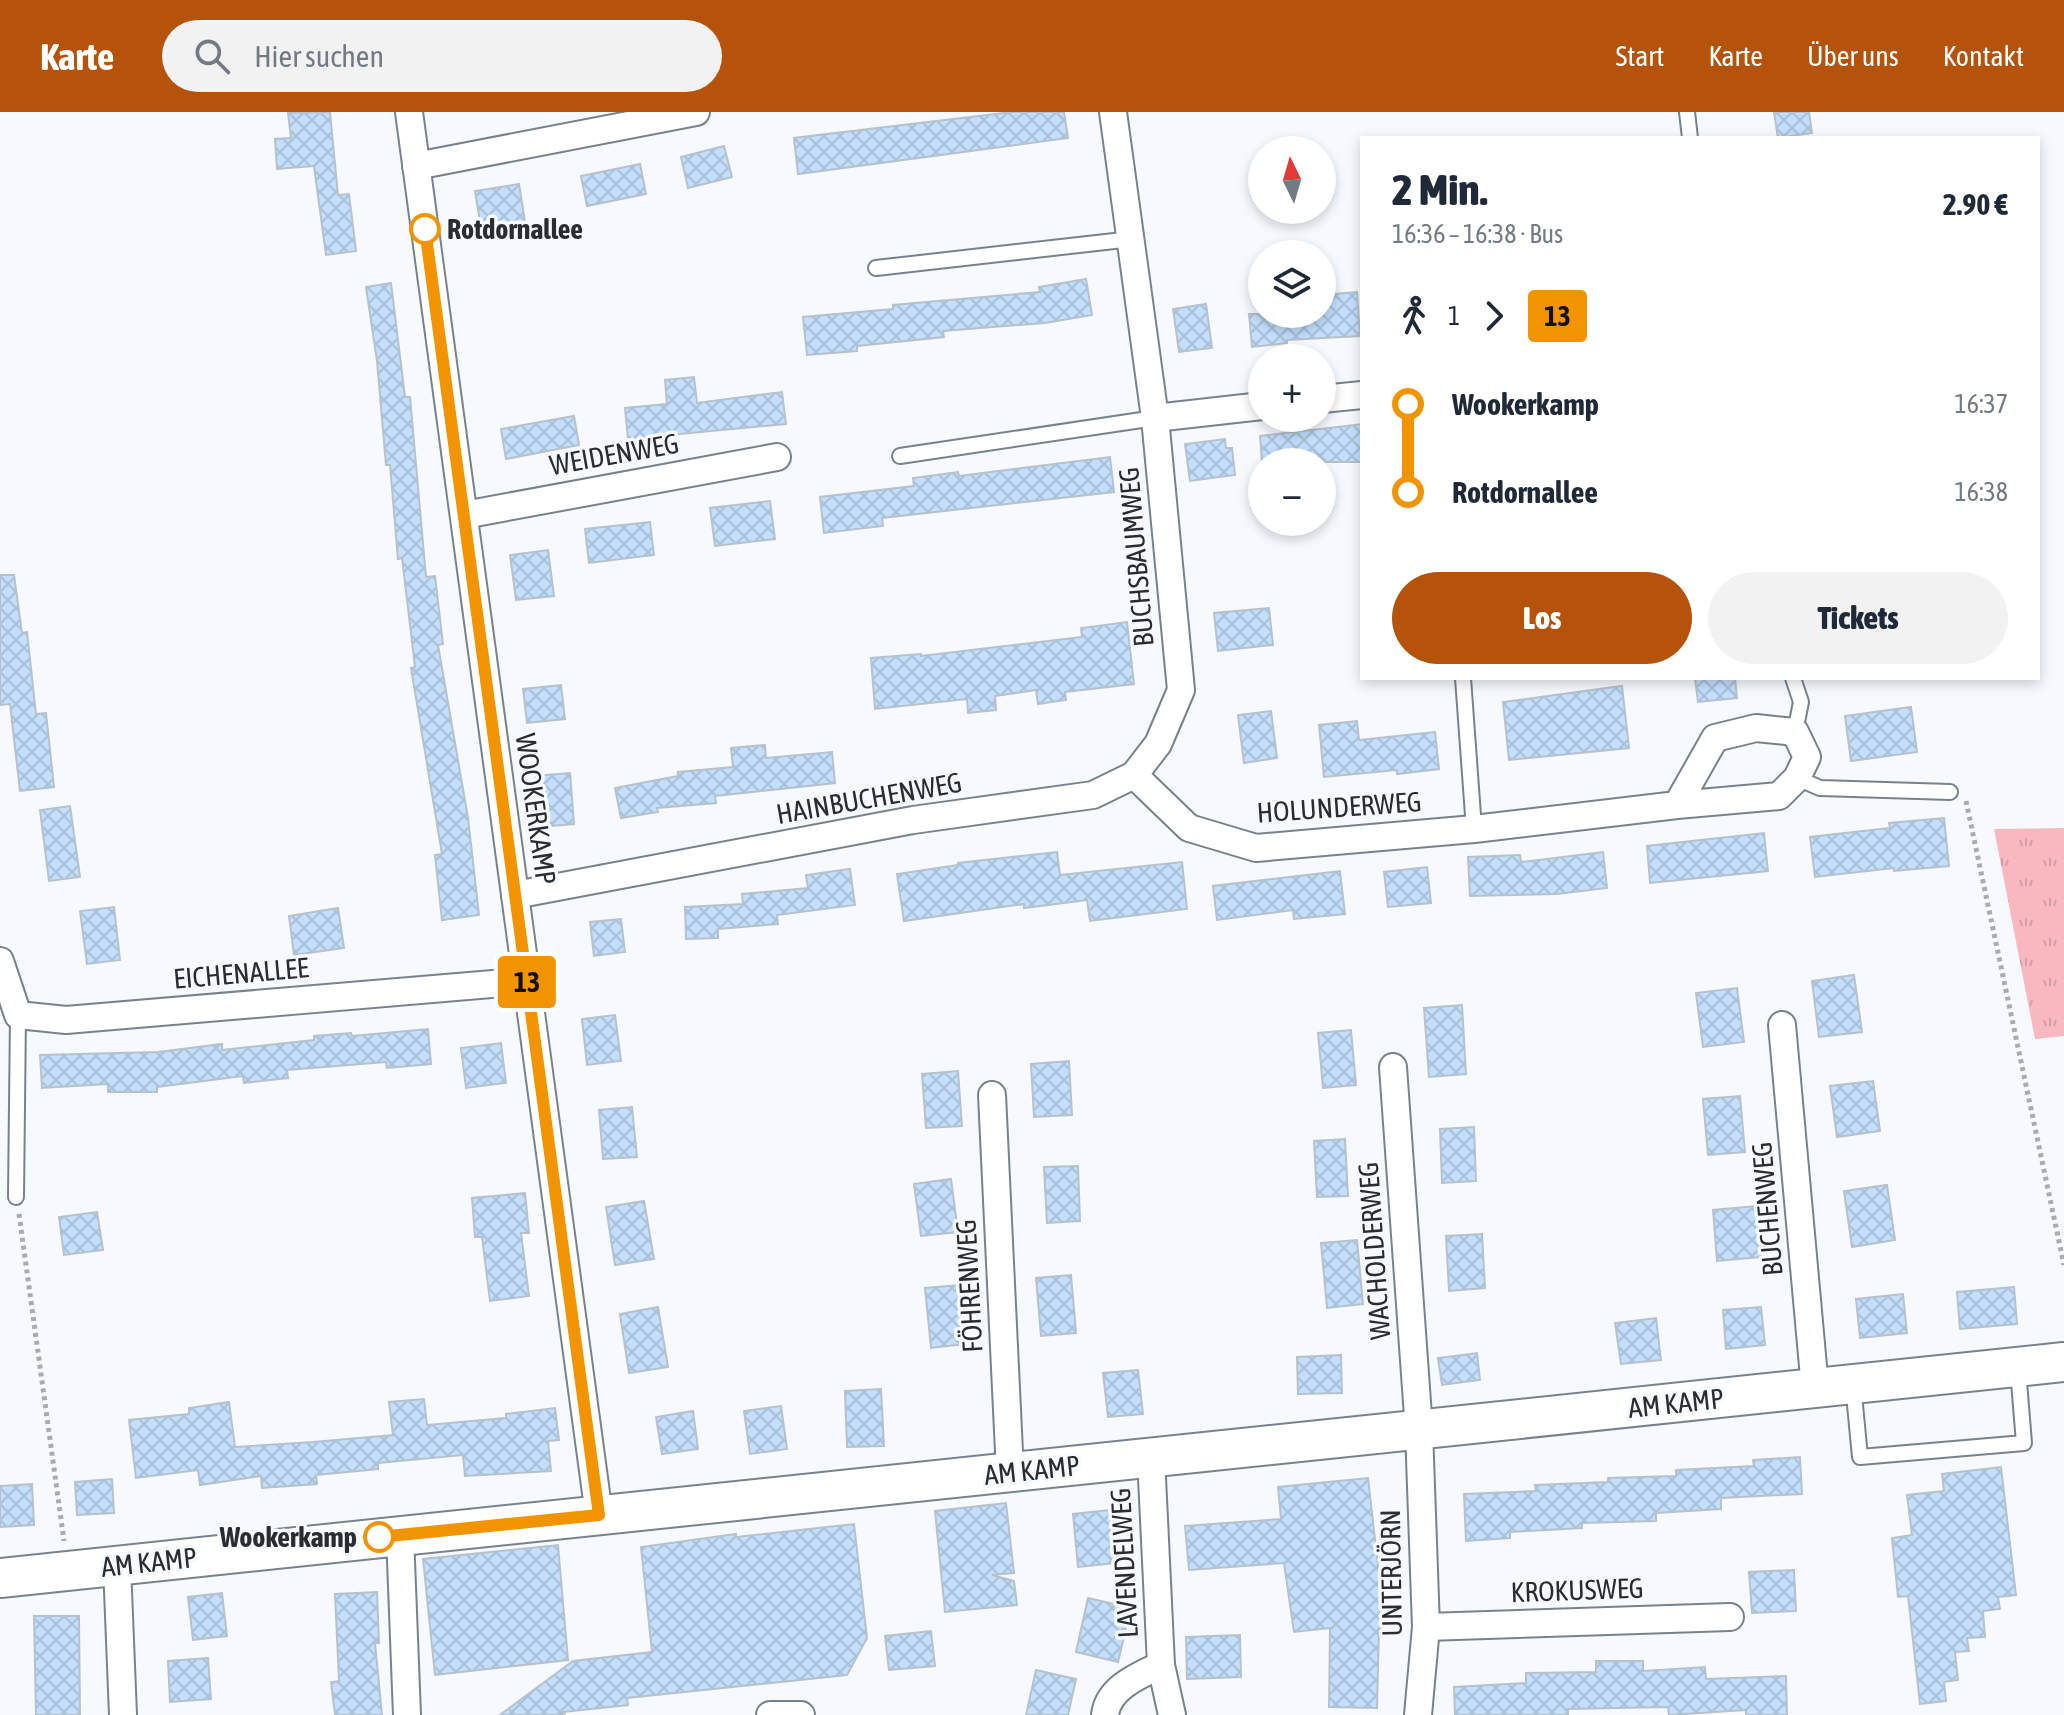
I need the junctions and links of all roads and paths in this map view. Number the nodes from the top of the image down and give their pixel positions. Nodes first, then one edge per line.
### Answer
1 (409, 112) edge
2 (696, 112) edge
3 (1113, 112) edge
4 (1687, 112) edge
5 (1690, 136) edge
6 (416, 166) junction
7 (1132, 239) junction
8 (876, 268) dead end
9 (1360, 395) edge
10 (1336, 398) edge
11 (1248, 408) edge
12 (1155, 418) junction
13 (900, 456) dead end
14 (777, 457) dead end
15 (464, 515) junction
16 (1463, 680) edge
17 (1794, 680) edge
18 (1181, 690) joint
19 (1795, 732) junction
20 (1134, 775) junction
21 (1797, 778) junction
22 (1950, 792) joint
23 (1677, 805) junction
24 (1474, 829) junction
25 (515, 895) junction
26 (0, 961) edge
27 (527, 981) junction
28 (18, 1015) junction
29 (1782, 1025) dead end
30 (1393, 1067) dead end
31 (992, 1095) dead end
32 (16, 1197) joint
33 (2064, 1265) edge
34 (2064, 1362) edge
35 (2017, 1367) junction
36 (1853, 1384) junction
37 (1815, 1388) junction
38 (1419, 1430) junction
39 (1151, 1457) junction
40 (1010, 1473) junction
41 (599, 1515) junction
42 (400, 1535) junction
43 (117, 1566) junction
44 (68, 1571) junction
45 (0, 1578) edge
46 (1730, 1617) dead end
47 (1426, 1627) junction
48 (1161, 1665) junction
49 (123, 1715) edge
50 (407, 1715) edge
51 (770, 1715) edge
52 (801, 1715) edge
53 (1105, 1715) edge
54 (1172, 1715) edge
55 (1418, 1715) edge

1 - 6 street, WOOKERKAMP
2 - 6 street
3 - 7 street, BUCHSBAUMWEG
4 - 5 lane
6 - 15 street, WOOKERKAMP
7 - 8 lane
7 - 12 street, BUCHSBAUMWEG
9 - 10 street
11 - 12 street
12 - 13 lane
12 - 18 street, BUCHSBAUMWEG
14 - 15 street, WEIDENWEG
15 - 25 street, WOOKERKAMP
16 - 24 lane
17 - 19 lane
18 - 20 street, HAINBUCHENWEG
19 - 21 street
19 - 23 street
20 - 24 street, HOLUNDERWEG
20 - 25 street, HAINBUCHENWEG
21 - 22 lane
21 - 23 street, HOLUNDERWEG
22 - 33 path
23 - 24 street, HOLUNDERWEG
25 - 27 street, WOOKERKAMP
26 - 28 street
27 - 28 street, EICHENALLEE
27 - 41 street, WOOKERKAMP
28 - 32 lane
29 - 37 street, BUCHENWEG
30 - 38 street, WACHOLDERWEG
31 - 40 street, FÖHRENWEG
32 - 44 path
34 - 35 street, AM KAMP
35 - 36 street, AM KAMP
35 - 36 lane
36 - 37 street, AM KAMP
37 - 38 street, AM KAMP
38 - 39 street, AM KAMP
38 - 47 street, UNTERJÖRN
39 - 40 street, AM KAMP
39 - 48 street, LAVENDELWEG
40 - 41 street, AM KAMP
41 - 42 street, AM KAMP
42 - 43 street, AM KAMP
42 - 50 street
43 - 44 street, AM KAMP
43 - 49 street
44 - 45 street, AM KAMP
46 - 47 street, KROKUSWEG
47 - 55 street, UNTERJÖRN
48 - 53 street, LAVENDELWEG
48 - 54 street, LAVENDELWEG
51 - 52 street

